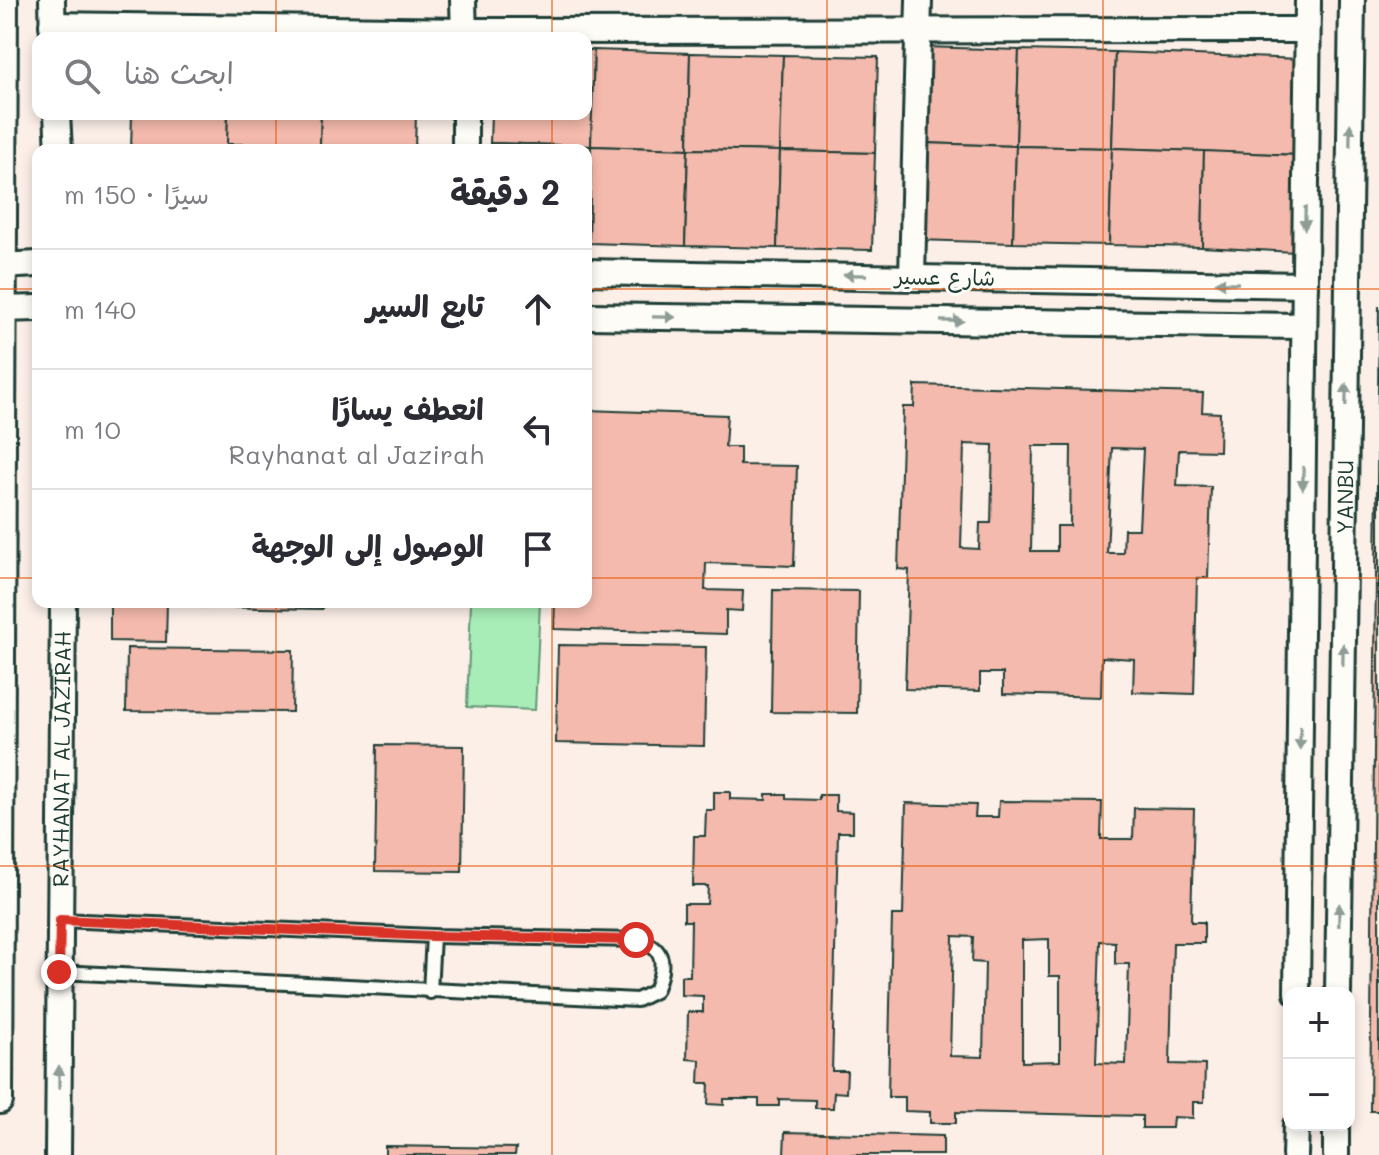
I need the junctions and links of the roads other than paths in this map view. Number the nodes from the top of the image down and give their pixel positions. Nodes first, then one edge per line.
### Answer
1 (5, 0) edge
2 (52, 0) edge
3 (463, 0) edge
4 (919, 0) edge
5 (1308, 0) edge
6 (1352, 0) edge
7 (3, 24) edge
8 (919, 30) junction
9 (1307, 30) junction
10 (52, 32) edge
11 (464, 32) edge
12 (592, 33) edge
13 (57, 120) edge
14 (465, 120) edge
15 (59, 144) edge
16 (465, 144) edge
17 (32, 264) edge
18 (2, 266) edge
19 (592, 272) edge
20 (912, 276) junction
21 (1305, 285) junction
22 (32, 308) edge
23 (2, 309) edge
24 (592, 316) edge
25 (1304, 326) junction
26 (63, 608) edge
27 (1, 732) edge
28 (60, 920) junction
29 (433, 936) junction
30 (59, 972) junction
31 (1297, 987) edge
32 (1338, 987) edge
33 (430, 992) junction
34 (0, 1101) edge
35 (1296, 1131) edge
36 (1336, 1131) edge
37 (58, 1155) edge
38 (1295, 1155) edge
39 (1336, 1155) edge

1 - 7 street
2 - 10 street
3 - 11 street
4 - 8 street
5 - 9 street, YANBU
32 -> 6 street, YANBU
7 - 18 street
8 - 9 street
8 - 12 street
8 - 20 street
9 -> 21 street, YANBU
13 - 15 street
14 - 16 street
17 - 18 street
18 - 23 street
20 -> 19 street, شارع عسير
21 -> 20 street, شارع عسير
21 - 25 street, YANBU
22 - 23 street
23 - 27 street
24 -> 25 street, شارع عسير
25 -> 31 street, YANBU
26 - 28 street, RAYHANAT AL JAZIRAH
27 - 34 street
28 - 29 lane
28 - 30 street, RAYHANAT AL JAZIRAH
29 - 33 lane
29 - 33 lane
30 - 33 lane
37 -> 30 street, RAYHANAT AL JAZIRAH
35 - 38 street
36 - 39 street

